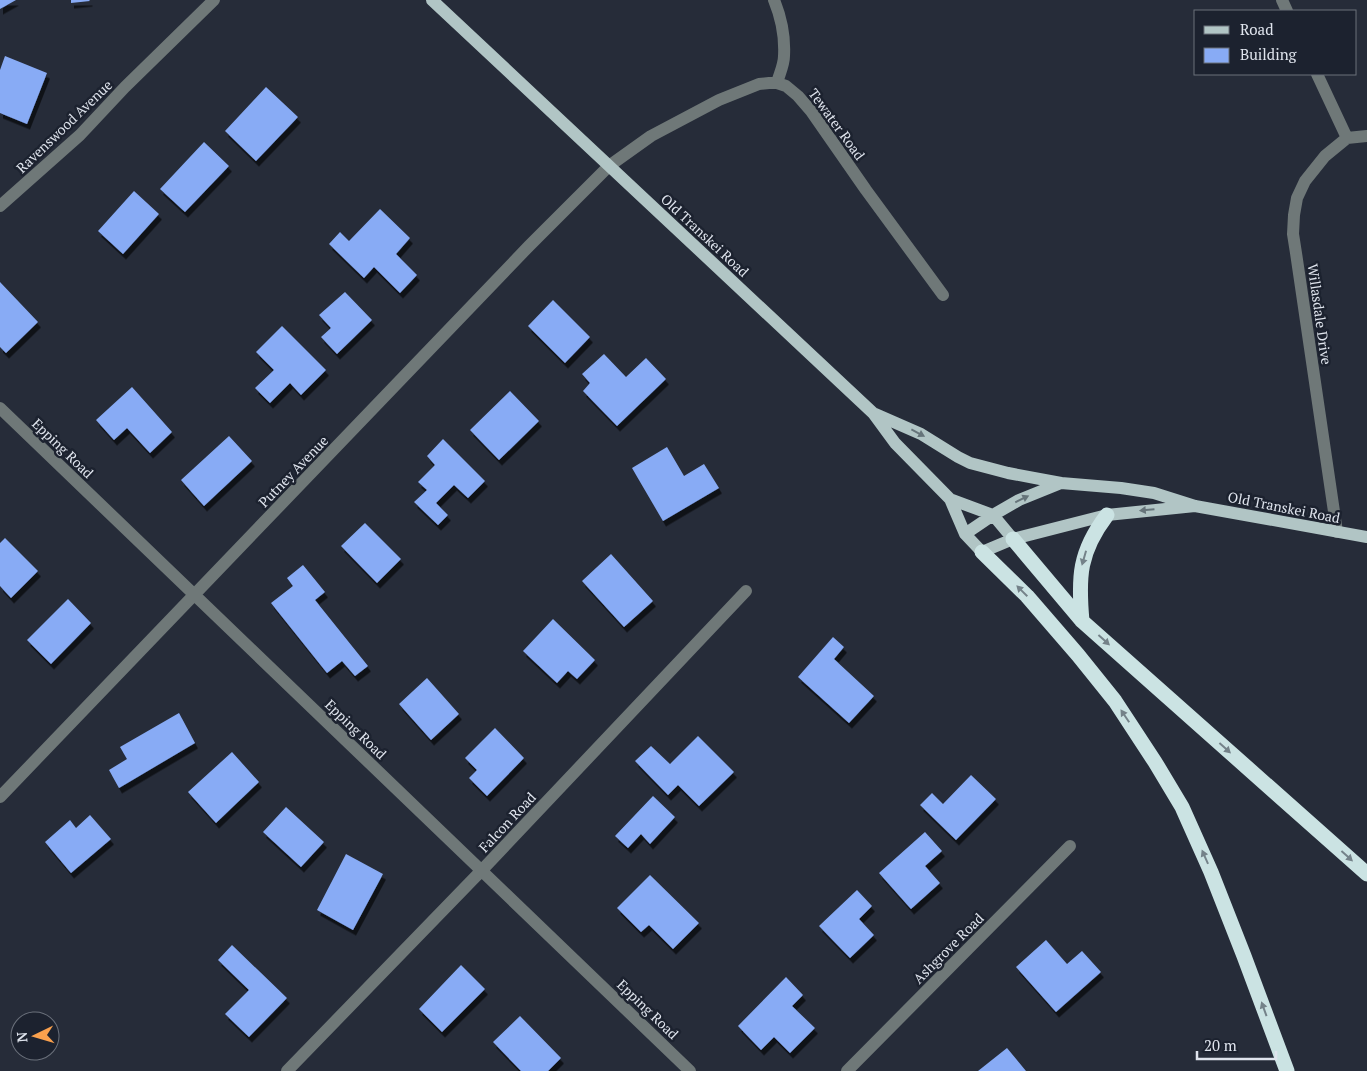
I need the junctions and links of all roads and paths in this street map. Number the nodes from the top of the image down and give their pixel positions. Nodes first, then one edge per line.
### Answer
1 (214, 0) edge
2 (432, 0) edge
3 (774, 0) edge
4 (1317, 75) edge
5 (776, 83) junction
6 (1367, 136) edge
7 (1347, 138) junction
8 (609, 166) junction
9 (0, 206) edge
10 (943, 295) dead end
11 (0, 408) edge
12 (873, 413) junction
13 (1062, 483) junction
14 (950, 499) junction
15 (1195, 506) junction
16 (993, 515) junction
17 (1106, 515) junction
18 (1337, 532) junction
19 (965, 534) junction
20 (1367, 537) edge
21 (1013, 539) junction
22 (982, 552) junction
23 (746, 591) dead end
24 (194, 595) junction
25 (1082, 621) junction
26 (0, 797) edge
27 (1070, 846) dead end
28 (482, 870) junction
29 (1367, 874) edge
30 (287, 1071) edge
31 (690, 1071) edge
32 (847, 1071) edge
33 (1287, 1071) edge

1 - 9 street, Ravenswood Avenue
2 - 8 main road, Old Transkei Road
3 - 5 street
4 - 7 street
5 - 8 street
5 - 10 street, Tewater Road
6 - 7 street
7 - 18 street, Willasdale Drive
8 - 12 main road, Old Transkei Road
8 - 24 street, Putney Avenue
11 - 24 street, Epping Road
12 -> 13 main road
12 - 14 main road, Old Transkei Road
13 - 15 main road, Old Transkei Road
16 -> 13 main road, Old Transkei Road
14 - 16 main road, Old Transkei Road
14 - 19 main road, Old Transkei Road
15 -> 17 main road, Old Transkei Road
15 - 18 main road, Old Transkei Road
16 - 19 main road, Old Transkei Road
16 - 21 main road, Old Transkei Road
17 - 21 main road, Old Transkei Road
17 -> 25 highway
18 - 20 main road, Old Transkei Road
19 - 22 main road, Old Transkei Road
21 - 22 main road, Old Transkei Road
21 - 25 highway
33 -> 22 highway
23 - 28 street, Falcon Road
24 - 26 street, Putney Avenue
24 - 28 street, Epping Road
25 -> 29 highway
27 - 32 street, Ashgrove Road
28 - 30 street, Falcon Road
28 - 31 street, Epping Road

